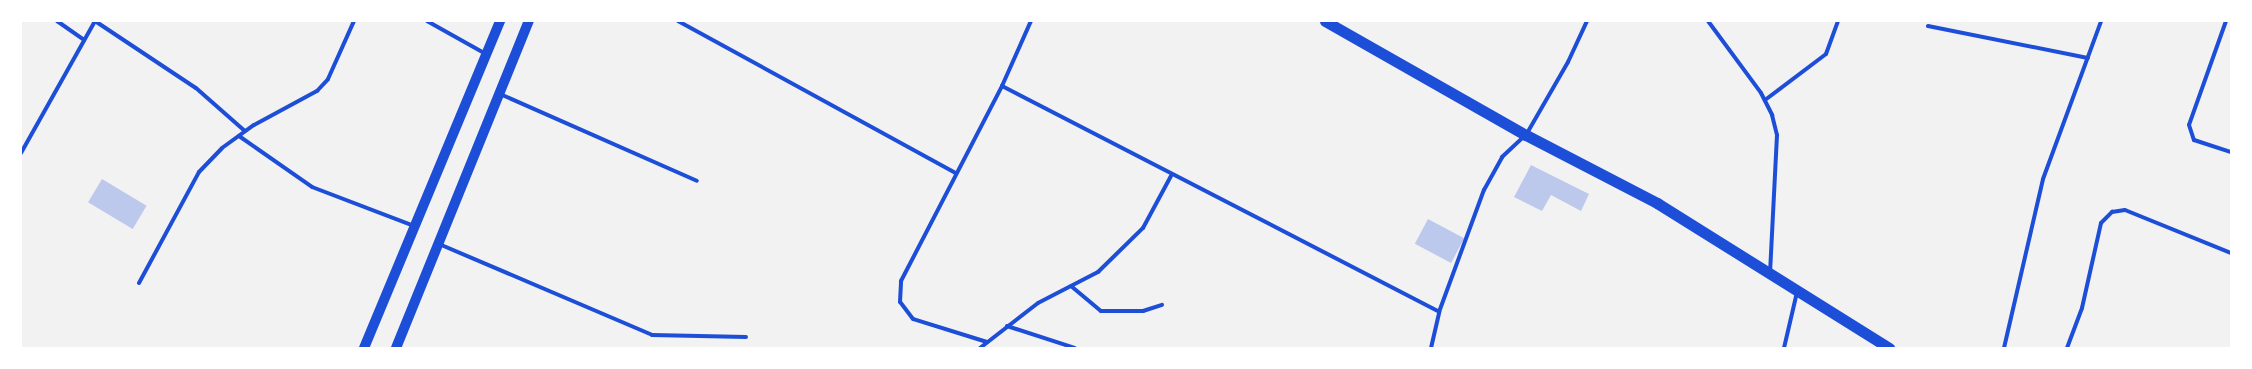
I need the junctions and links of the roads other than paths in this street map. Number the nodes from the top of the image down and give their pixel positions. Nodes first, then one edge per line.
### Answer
1 (57, 21) edge
2 (95, 21) edge
3 (354, 21) edge
4 (426, 21) edge
5 (500, 21) edge
6 (529, 21) edge
7 (678, 21) edge
8 (1031, 21) edge
9 (1325, 21) edge
10 (1587, 21) edge
11 (1708, 21) edge
12 (1838, 21) edge
13 (2101, 21) edge
14 (2226, 21) edge
15 (1928, 26) dead end
16 (84, 40) junction
17 (486, 54) junction
18 (2088, 58) junction
19 (1002, 86) junction
20 (500, 94) junction
21 (1765, 100) junction
22 (246, 131) junction
23 (1526, 135) junction
24 (239, 136) junction
25 (2231, 152) edge
26 (21, 153) edge
27 (956, 173) junction
28 (1171, 176) junction
29 (697, 181) dead end
30 (414, 226) junction
31 (439, 244) junction
32 (2231, 254) edge
33 (1770, 277) junction
34 (139, 283) dead end
35 (1071, 286) junction
36 (1797, 291) junction
37 (1162, 305) dead end
38 (1440, 312) junction
39 (1007, 326) junction
40 (746, 337) dead end
41 (987, 342) junction
42 (364, 348) edge
43 (396, 348) edge
44 (980, 348) edge
45 (1075, 348) edge
46 (1431, 348) edge
47 (1784, 348) edge
48 (1889, 348) edge
49 (2004, 348) edge
50 (2067, 348) edge

1 - 16 street
2 - 16 street
2 - 22 street
3 - 22 street
4 - 17 street
5 - 17 main road
6 - 20 main road
7 - 27 street
8 - 19 street
9 - 23 highway
10 - 23 street
11 - 21 street
12 - 21 street
13 - 18 street
14 - 25 street
15 - 18 street
16 - 26 street
17 - 30 main road
18 - 49 street
19 - 27 street
19 - 28 street
20 - 29 street
20 - 31 main road
21 - 33 street
22 - 24 street
23 - 33 highway
23 - 38 street
24 - 30 street
24 - 34 street
27 - 41 street
28 - 35 street
28 - 38 street
30 - 42 main road
31 - 40 street
31 - 43 main road
32 - 50 street
33 - 36 highway
35 - 37 street
35 - 39 street
36 - 47 street
36 - 48 highway
38 - 46 street
39 - 41 street
39 - 45 street
41 - 44 street

